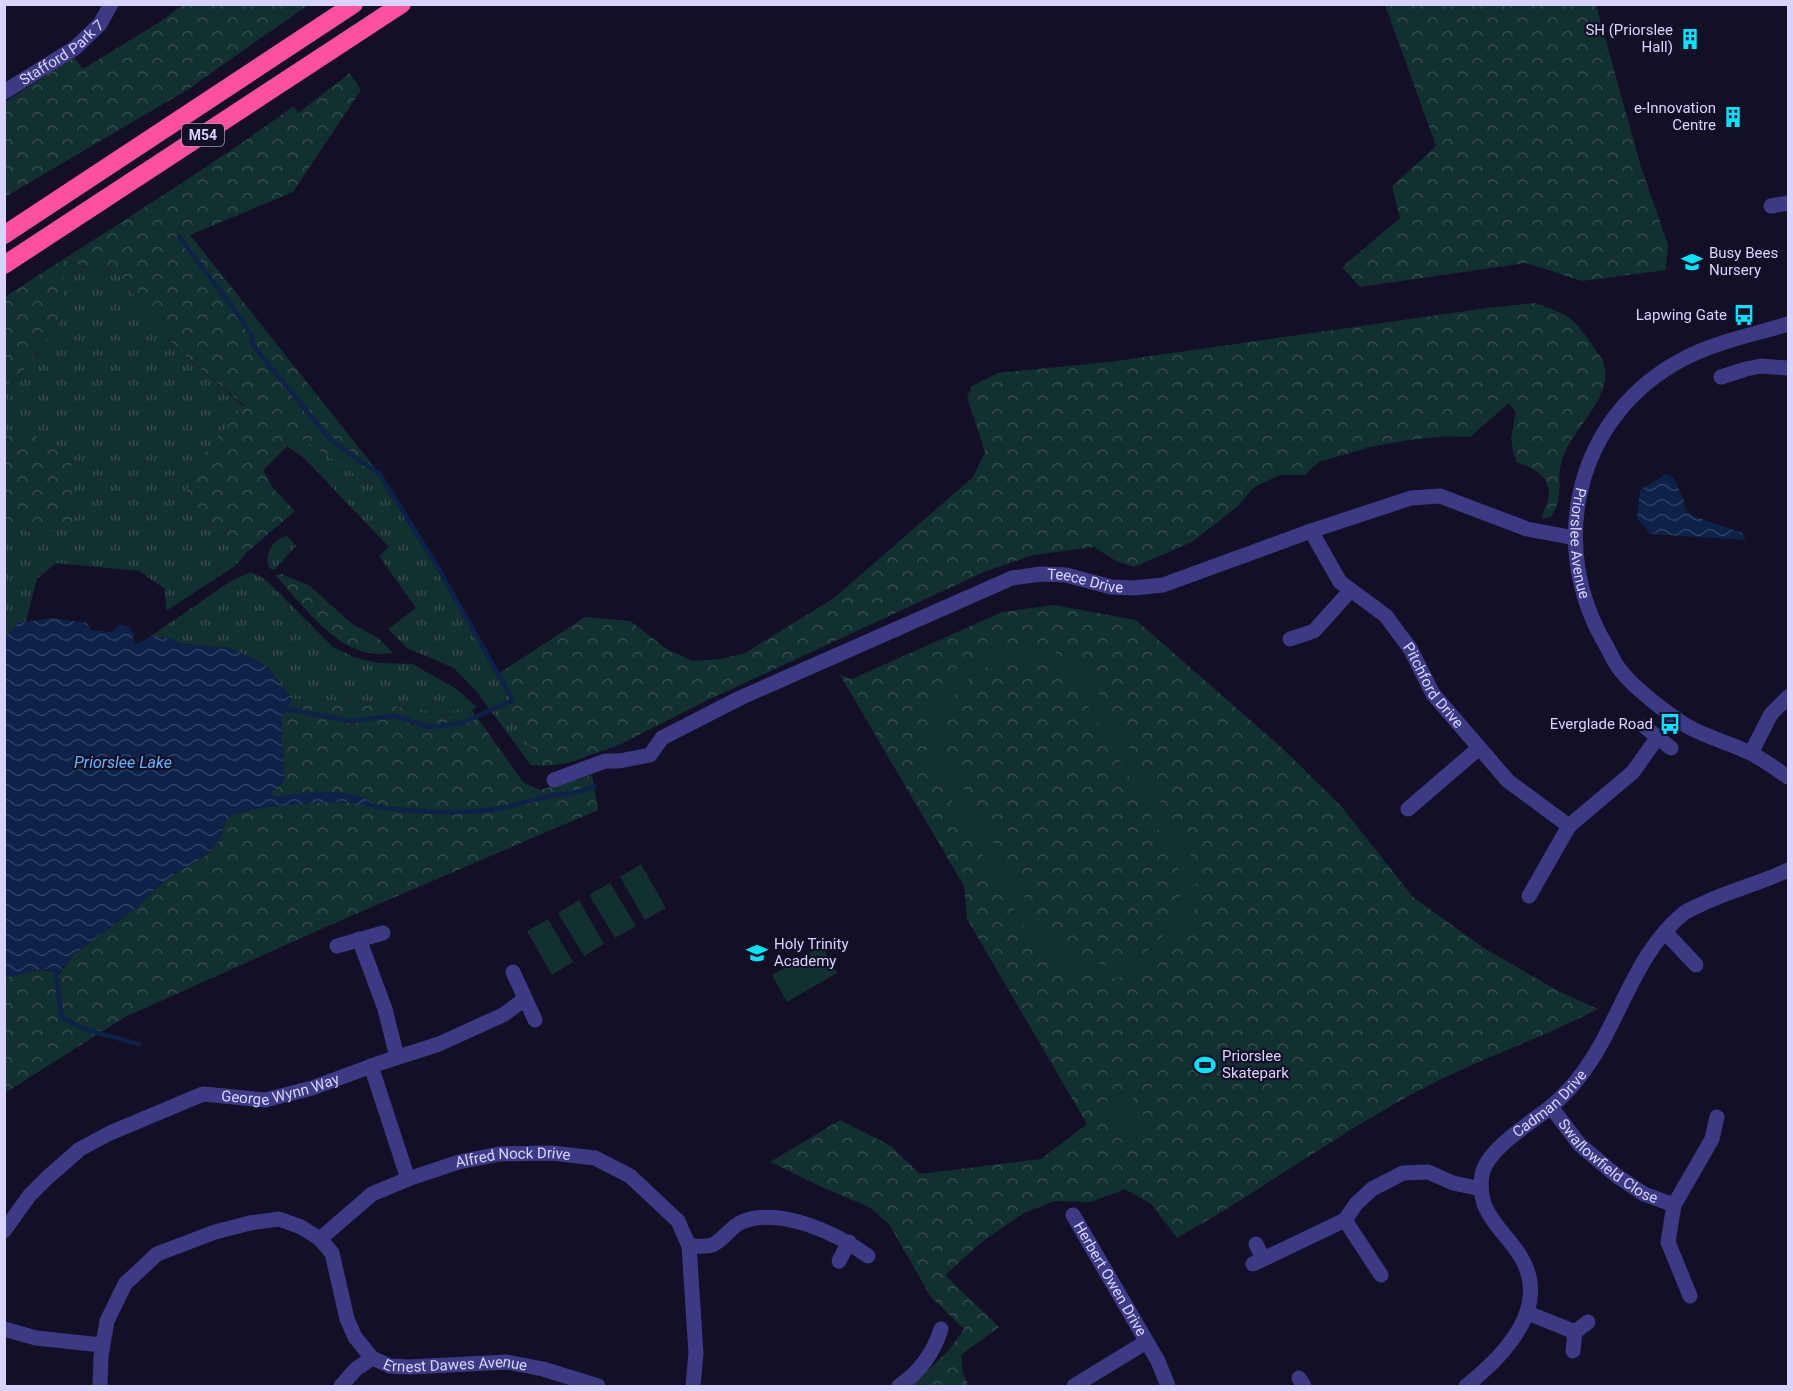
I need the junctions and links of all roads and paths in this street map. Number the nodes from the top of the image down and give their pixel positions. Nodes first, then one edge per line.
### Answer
1 (111, 4) edge
2 (354, 4) edge
3 (402, 4) edge
4 (4, 92) edge
5 (1788, 203) edge
6 (1771, 206) dead end
7 (4, 235) edge
8 (4, 265) edge
9 (1788, 324) edge
10 (1788, 368) edge
11 (1721, 377) dead end
12 (1311, 531) junction
13 (1575, 538) junction
14 (1350, 591) junction
15 (1290, 639) dead end
16 (1788, 697) edge
17 (1645, 727) dead end
18 (1657, 738) junction
19 (1479, 748) junction
20 (1671, 748) dead end
21 (1751, 753) junction
22 (1788, 777) edge
23 (554, 780) dead end
24 (1408, 809) dead end
25 (1569, 826) junction
26 (1788, 870) edge
27 (1529, 896) dead end
28 (1665, 932) junction
29 (383, 933) dead end
30 (359, 939) junction
31 (337, 946) dead end
32 (1696, 965) dead end
33 (513, 972) dead end
34 (525, 999) junction
35 (535, 1020) dead end
36 (397, 1058) junction
37 (371, 1066) junction
38 (1551, 1107) junction
39 (1717, 1117) dead end
40 (408, 1179) junction
41 (1481, 1189) junction
42 (1674, 1205) junction
43 (1073, 1215) dead end
44 (1346, 1220) junction
45 (4, 1231) edge
46 (320, 1239) junction
47 (849, 1242) junction
48 (1256, 1244) dead end
49 (689, 1246) junction
50 (868, 1256) dead end
51 (839, 1261) dead end
52 (1381, 1275) dead end
53 (1690, 1296) dead end
54 (1528, 1314) junction
55 (1588, 1322) dead end
56 (4, 1329) edge
57 (941, 1329) dead end
58 (1575, 1332) junction
59 (1146, 1342) junction
60 (102, 1345) junction
61 (1573, 1351) dead end
62 (372, 1358) junction
63 (100, 1386) edge
64 (341, 1386) edge
65 (598, 1386) edge
66 (693, 1386) edge
67 (899, 1386) edge
68 (1074, 1386) edge
69 (1168, 1386) edge
70 (1466, 1386) edge

1 - 4 street, Stafford Park 7
2 - 7 highway, M54
3 - 8 highway, M54
5 - 6 street
9 - 13 street, Priorslee Avenue
10 - 11 street
12 - 13 street, Teece Drive
12 - 14 street, Pitchford Drive
12 - 23 street, Teece Drive
13 - 21 street, Priorslee Avenue
14 - 15 street
14 - 19 street, Pitchford Drive
16 - 21 street
17 - 18 street
18 - 20 street
18 - 25 street
19 - 24 street
19 - 25 street, Pitchford Drive
21 - 22 street, Priorslee Avenue
25 - 27 street
26 - 28 street, Cadman Drive
28 - 32 street
28 - 38 street, Cadman Drive
29 - 30 street
30 - 31 street
30 - 36 street
33 - 34 street
34 - 35 street
34 - 36 street, George Wynn Way
36 - 37 street, George Wynn Way
37 - 40 street
37 - 45 street, George Wynn Way
38 - 41 street, Cadman Drive
38 - 42 street, Swallowfield Close
39 - 42 street, Swallowfield Close
40 - 46 street, Alfred Nock Drive
40 - 49 street, Alfred Nock Drive
41 - 44 street
41 - 54 street
42 - 53 street, Swallowfield Close
43 - 59 street, Herbert Owen Drive
44 - 48 street
44 - 52 street
46 - 60 street
46 - 62 street, Ernest Dawes Avenue
47 - 49 street
47 - 50 street
47 - 51 street
49 - 66 street, Alfred Nock Drive
54 - 58 street
54 - 70 street
55 - 58 street
56 - 60 street
57 - 67 street
58 - 61 street
59 - 68 street, Herbert Owen Drive
59 - 69 street, Herbert Owen Drive
60 - 63 street
62 - 64 street
62 - 65 street, Ernest Dawes Avenue

